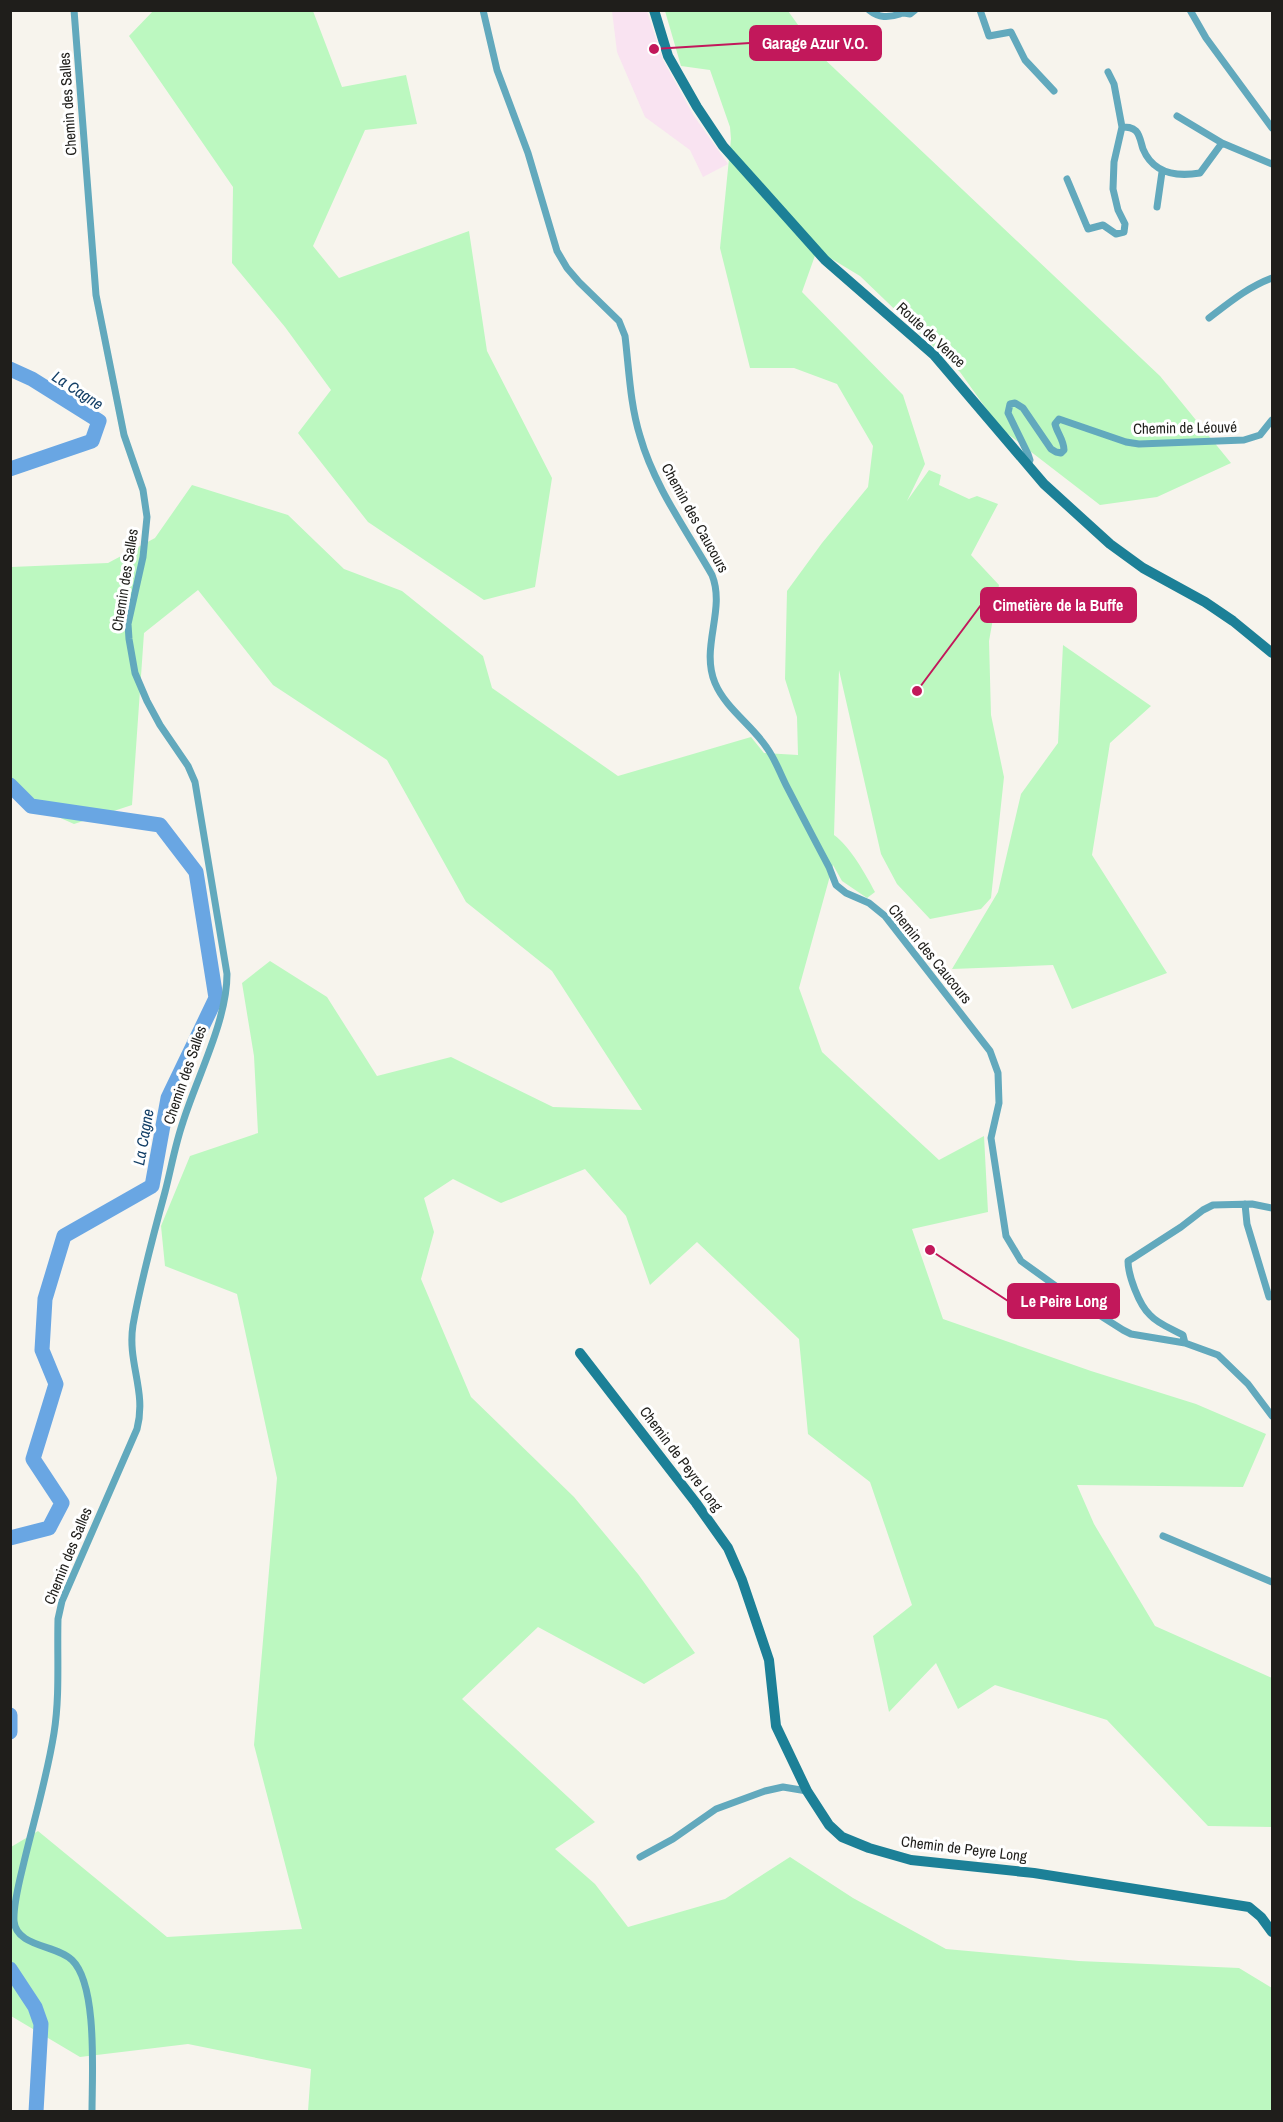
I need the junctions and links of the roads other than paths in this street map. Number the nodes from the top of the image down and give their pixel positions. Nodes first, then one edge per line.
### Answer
1 (74, 10) edge
2 (483, 10) edge
3 (654, 10) edge
4 (869, 10) edge
5 (915, 10) edge
6 (980, 10) edge
7 (1190, 10) edge
8 (898, 12) edge
9 (1108, 72) dead end
10 (1054, 91) dead end
11 (1177, 116) dead end
12 (1122, 127) junction
13 (1272, 128) edge
14 (1222, 143) junction
15 (1272, 164) edge
16 (1162, 172) junction
17 (1067, 179) dead end
18 (1157, 207) dead end
19 (1272, 278) edge
20 (1209, 318) dead end
21 (1272, 420) edge
22 (1028, 465) junction
23 (1272, 653) edge
24 (1245, 1204) junction
25 (1272, 1208) edge
26 (1269, 1297) dead end
27 (1185, 1343) junction
28 (580, 1353) dead end
29 (1272, 1416) edge
30 (1163, 1536) dead end
31 (1272, 1582) edge
32 (807, 1791) junction
33 (640, 1857) dead end
34 (1272, 1932) edge
35 (92, 2112) edge

1 - 35 street, Chemin des Salles
2 - 27 street, Chemin des Caucours
3 - 22 street, Route de Vence
4 - 8 street
5 - 8 street
6 - 10 street
7 - 13 street
9 - 12 street
11 - 14 street
12 - 16 street
12 - 17 street
14 - 15 street
14 - 16 street
16 - 18 street
19 - 20 street
21 - 22 street, Chemin de Léouvé
22 - 23 street, Route de Vence
24 - 25 street
24 - 26 street
24 - 27 street
27 - 29 street
28 - 32 street, Chemin de Peyre Long
30 - 31 street
32 - 33 street
32 - 34 street, Chemin de Peyre Long

